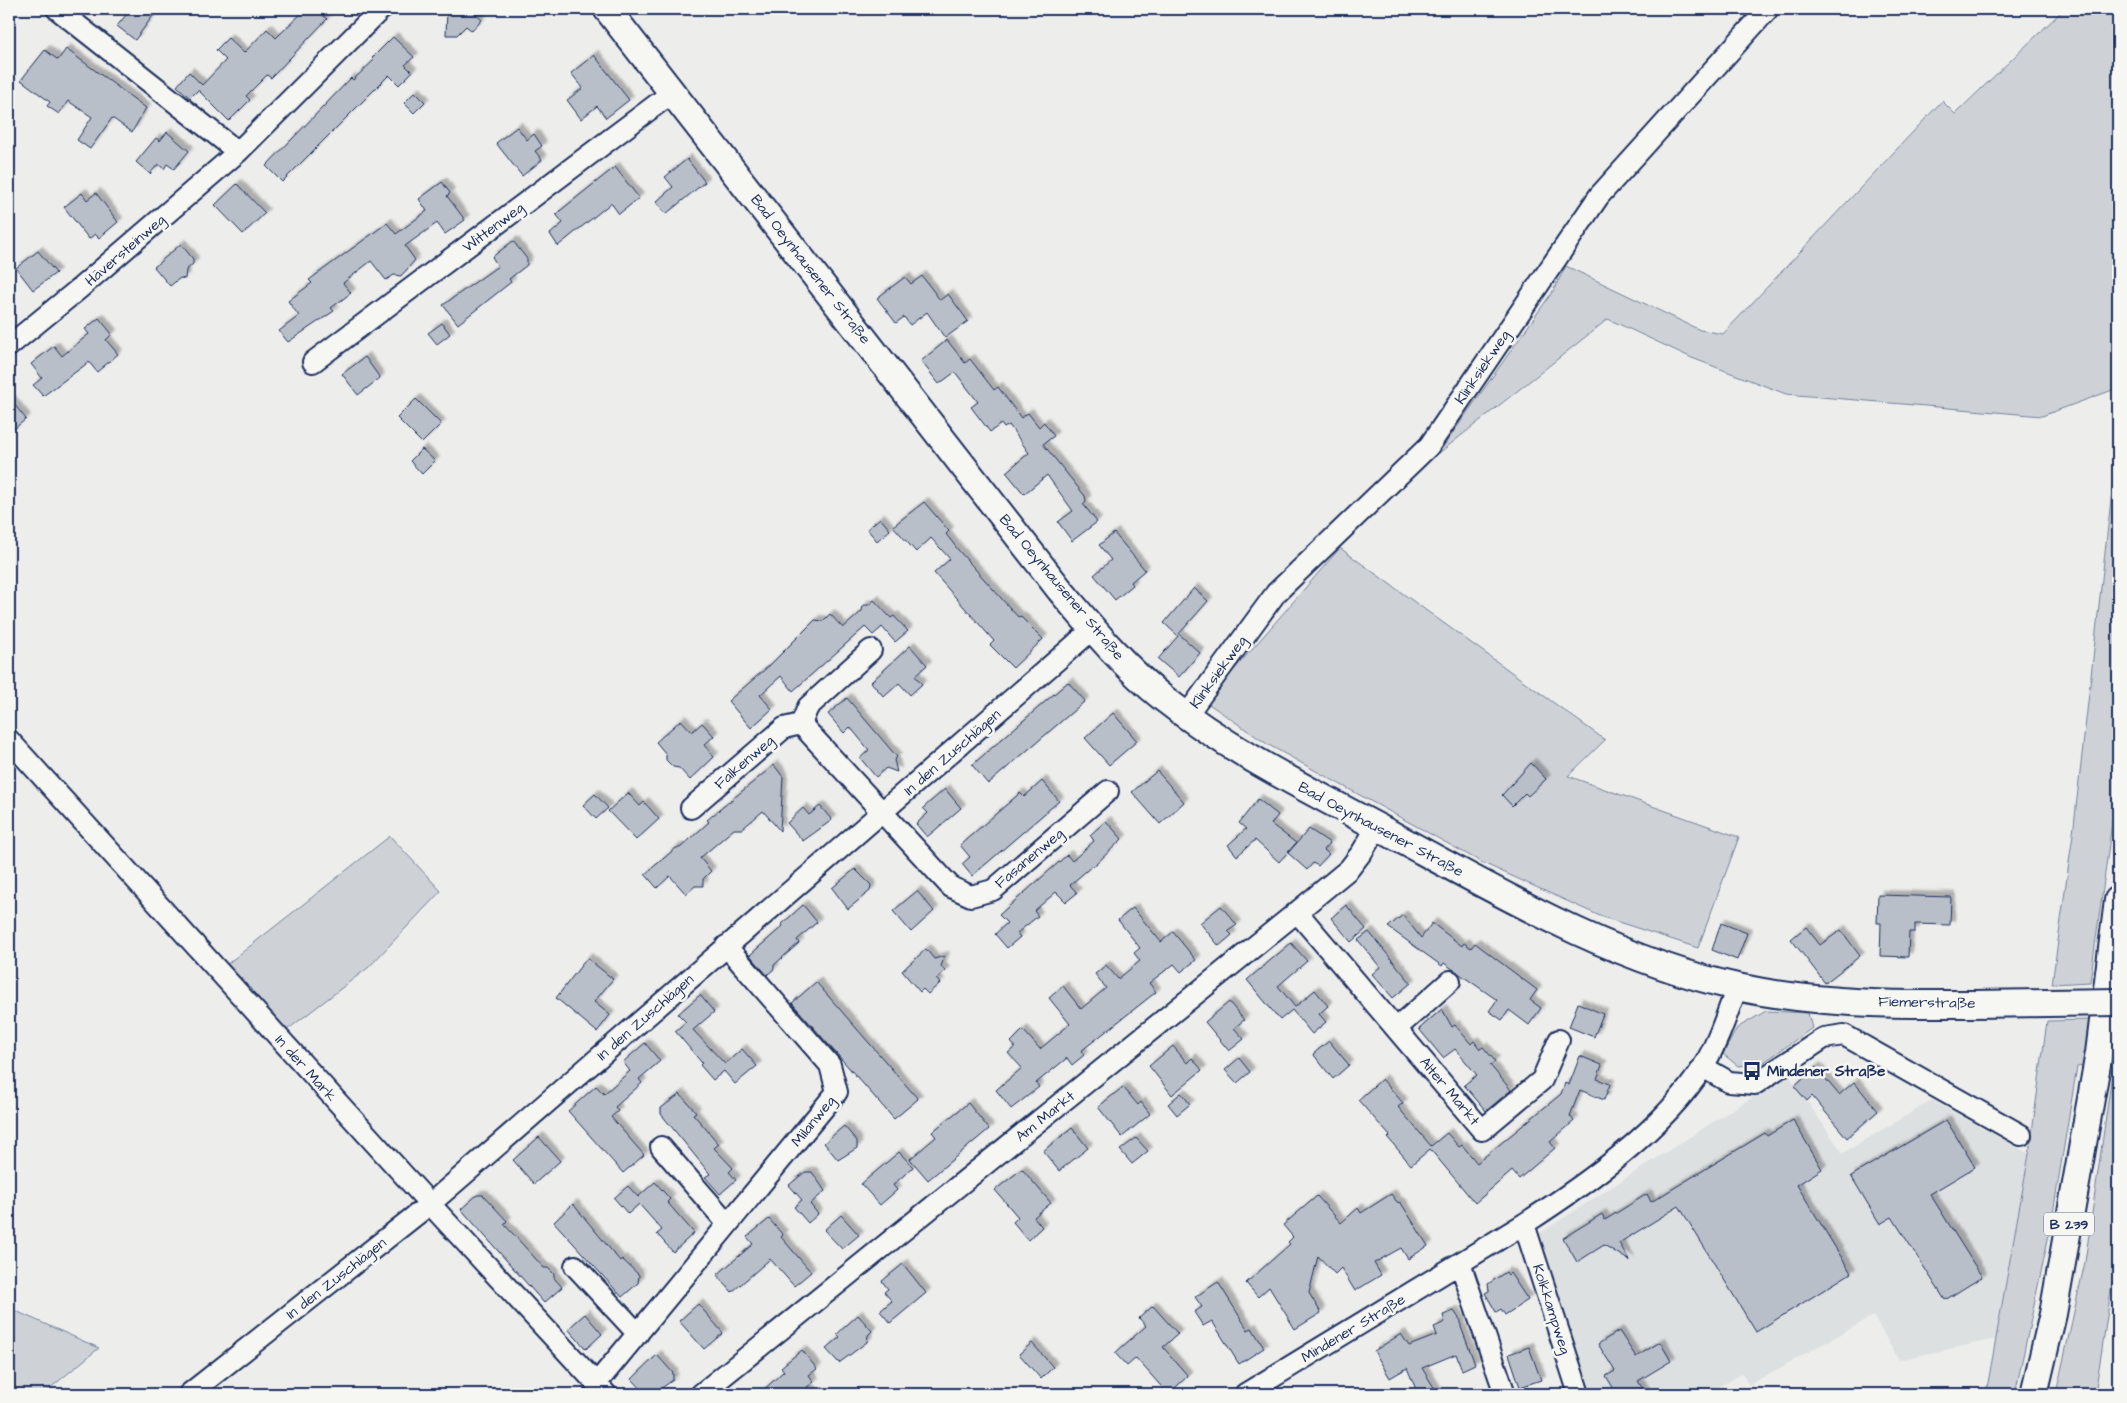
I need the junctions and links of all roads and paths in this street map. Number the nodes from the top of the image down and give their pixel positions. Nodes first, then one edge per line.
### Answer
1 (57, 9) edge
2 (381, 9) edge
3 (607, 9) edge
4 (1768, 9) edge
5 (673, 92) junction
6 (238, 152) junction
7 (9, 346) edge
8 (313, 362) dead end
9 (1093, 629) junction
10 (871, 650) dead end
11 (1186, 716) junction
12 (801, 724) junction
13 (9, 740) edge
14 (1108, 791) dead end
15 (692, 808) dead end
16 (884, 811) junction
17 (1376, 827) junction
18 (2118, 900) edge
19 (1297, 912) junction
20 (726, 946) junction
21 (1450, 981) dead end
22 (1737, 987) junction
23 (2118, 1002) edge
24 (1397, 1028) junction
25 (1559, 1040) dead end
26 (1703, 1067) junction
27 (2021, 1135) dead end
28 (661, 1147) dead end
29 (430, 1204) junction
30 (728, 1224) junction
31 (1524, 1224) junction
32 (1460, 1263) junction
33 (575, 1266) dead end
34 (638, 1334) junction
35 (601, 1389) edge
36 (189, 1394) edge
37 (701, 1394) edge
38 (1245, 1394) edge
39 (1505, 1394) edge
40 (1579, 1394) edge
41 (2034, 1394) edge

1 - 6 street
2 - 6 street, Häversteinweg
3 - 5 main road, Bad Oeynhausener Straße
4 - 11 street, Klinksiekweg
5 - 8 street, Wittenweg
5 - 9 main road, Bad Oeynhausener Straße
6 - 7 street, Häversteinweg
9 - 11 main road, Bad Oeynhausener Straße
9 - 16 street, In den Zuschlägen
10 - 12 street
11 - 17 main road, Bad Oeynhausener Straße
12 - 15 street, Falkenweg
12 - 16 street
13 - 29 street, In der Mark
14 - 16 street, Fasanenweg
16 - 20 street, In den Zuschlägen
17 - 19 street, Am Markt
17 - 22 main road, Bad Oeynhausener Straße
18 - 41 main road, B 239
19 - 24 street, Alter Markt
19 - 37 street, Am Markt
20 - 29 street, In den Zuschlägen
20 - 30 street, Milanweg
21 - 24 street
22 - 23 main road, Fiemerstraße, bridge
22 - 26 street, Mindener Straße
24 - 25 street, Alter Markt
26 - 27 street
26 - 31 street, Mindener Straße
28 - 30 street
29 - 35 street, In der Mark
29 - 36 street, In den Zuschlägen
30 - 34 street, Milanweg
31 - 32 street, Mindener Straße
31 - 40 street, Kolkkampweg
32 - 38 street, Mindener Straße
32 - 39 street
33 - 34 street
34 - 35 street, Milanweg

